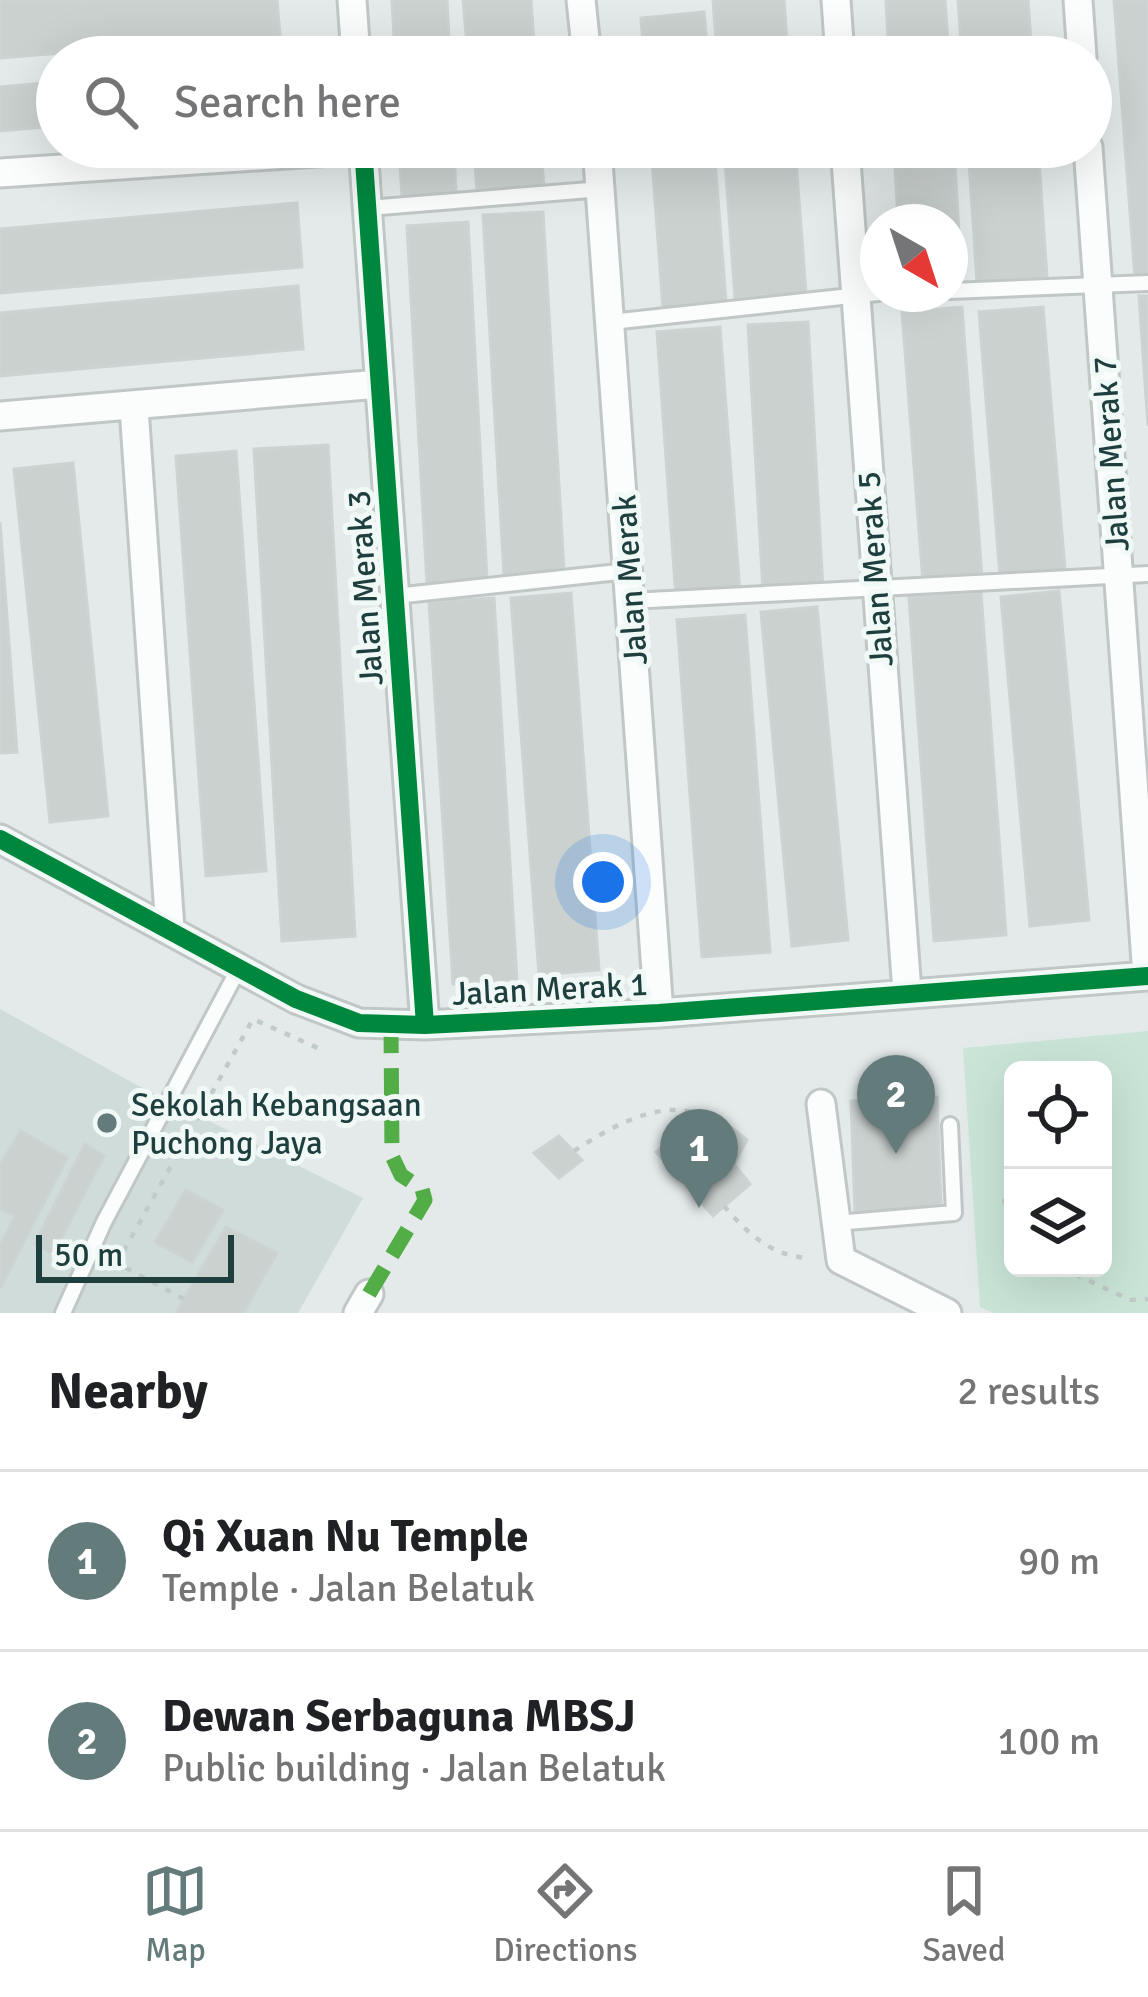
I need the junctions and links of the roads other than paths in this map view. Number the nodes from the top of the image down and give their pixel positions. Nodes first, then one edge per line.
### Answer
1 (352, 0) edge
2 (581, 0) edge
3 (836, 0) edge
4 (1078, 0) edge
5 (355, 36) edge
6 (585, 36) edge
7 (839, 36) edge
8 (1081, 36) edge
9 (73, 168) edge
10 (364, 168) edge
11 (600, 168) edge
12 (848, 168) edge
13 (1089, 168) edge
14 (0, 173) edge
15 (602, 189) junction
16 (367, 208) junction
17 (860, 251) edge
18 (1148, 284) edge
19 (1097, 288) junction
20 (968, 291) edge
21 (860, 294) edge
22 (867, 312) edge
23 (611, 322) junction
24 (380, 385) junction
25 (134, 407) junction
26 (0, 416) edge
27 (628, 571) junction
28 (1148, 574) edge
29 (1119, 576) junction
30 (875, 588) junction
31 (394, 596) junction
32 (631, 601) junction
33 (0, 838) edge
34 (170, 929) junction
35 (239, 968) junction
36 (1148, 976) edge
37 (907, 992) junction
38 (659, 1013) junction
39 (425, 1025) junction
40 (821, 1104) dead end
41 (950, 1124) dead end
42 (836, 1223) junction
43 (63, 1313) edge
44 (947, 1313) edge

1 - 5 street
2 - 6 street
3 - 7 street
4 - 8 street
9 - 14 street
10 - 16 street, Jalan Merak 3
11 - 15 street, Jalan Merak
12 - 17 street, Jalan Merak 5
13 - 19 street, Jalan Merak 7
15 - 16 lane
15 - 23 street, Jalan Merak
16 - 24 street, Jalan Merak 3
18 - 19 lane
19 - 20 lane
19 - 29 street, Jalan Merak 7
21 - 23 lane
22 - 30 street, Jalan Merak 5
23 - 27 street, Jalan Merak
24 - 25 street
24 - 31 street, Jalan Merak 3
25 - 26 street
25 - 34 street
27 - 31 lane
27 - 32 street, Jalan Merak
28 - 29 lane
29 - 30 lane
29 - 36 street, Jalan Merak 7
30 - 32 lane
30 - 37 street, Jalan Merak 5
31 - 39 street, Jalan Merak 3
32 - 38 street, Jalan Merak
33 - 34 street, Jalan Merak 1
34 - 35 street, Jalan Merak 1
35 - 39 street, Jalan Merak 1
35 - 43 lane
36 - 37 street, Jalan Merak 1
37 - 38 street, Jalan Merak 1
38 - 39 street, Jalan Merak 1
40 - 42 street
41 - 42 lane
42 - 44 street

